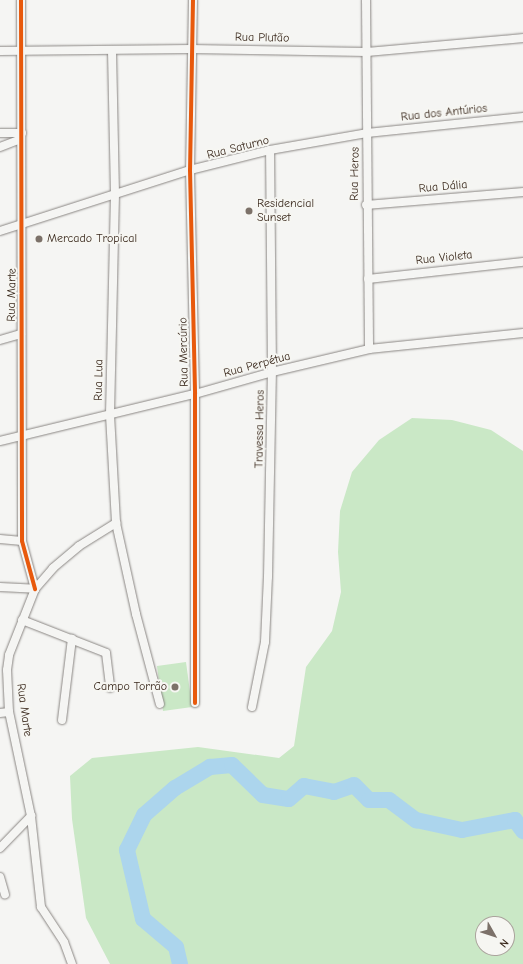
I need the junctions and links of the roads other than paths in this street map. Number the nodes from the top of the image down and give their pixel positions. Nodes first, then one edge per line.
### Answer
1 (22, 0) edge
2 (193, 0) edge
3 (366, 0) edge
4 (523, 38) edge
5 (191, 49) junction
6 (0, 51) edge
7 (21, 51) junction
8 (112, 51) junction
9 (367, 52) junction
10 (523, 117) edge
11 (0, 133) edge
12 (367, 133) junction
13 (21, 136) junction
14 (0, 147) edge
15 (270, 150) junction
16 (190, 170) junction
17 (523, 192) edge
18 (115, 194) junction
19 (366, 205) junction
20 (23, 222) junction
21 (0, 231) edge
22 (523, 262) edge
23 (368, 279) junction
24 (523, 333) edge
25 (21, 334) junction
26 (0, 340) edge
27 (369, 349) junction
28 (272, 372) junction
29 (195, 394) junction
30 (110, 415) junction
31 (20, 436) junction
32 (0, 441) edge
33 (116, 523) junction
34 (0, 538) edge
35 (22, 541) junction
36 (0, 587) edge
37 (35, 589) junction
38 (22, 620) junction
39 (72, 639) junction
40 (110, 688) dead end
41 (195, 703) dead end
42 (160, 704) dead end
43 (252, 707) dead end
44 (9, 712) junction
45 (0, 713) edge
46 (62, 720) dead end
47 (31, 816) junction
48 (0, 848) edge
49 (0, 877) edge
50 (5, 894) dead end
51 (72, 964) edge

1 - 7 street, Rua Marte
2 - 5 street, Rua Mercúrio
3 - 9 street, Rua Heros
4 - 9 street, Rua Plutão
5 - 8 street, Rua Plutão
5 - 9 street, Rua Plutão
5 - 16 street, Rua Mercúrio
6 - 7 street, Rua Plutão
7 - 8 street, Rua Plutão
7 - 13 street, Rua Marte
8 - 18 street, Rua Lua
9 - 12 street, Rua Heros
10 - 12 street, Rua dos Antúrios
11 - 13 street
12 - 15 street, Rua Saturno
12 - 19 street, Rua Heros
13 - 14 street
13 - 20 street, Rua Marte
15 - 16 street, Rua Saturno
15 - 28 street, Travessa Heros
16 - 18 street, Rua Saturno
16 - 29 street, Rua Mercúrio
17 - 19 street, Rua Dália
18 - 20 street, Rua Saturno
18 - 30 street, Rua Lua
19 - 23 street, Rua Heros
20 - 21 street, Rua Saturno
20 - 25 street, Rua Marte
22 - 23 street, Rua Violeta
23 - 27 street, Rua Heros
24 - 27 street, Rua Perpétua
25 - 26 street
25 - 31 street, Rua Marte
27 - 28 street, Rua Perpétua
28 - 29 street, Rua Perpétua
28 - 43 street, Travessa Heros
29 - 30 street, Rua Perpétua
29 - 41 street, Rua Mercúrio
30 - 31 street, Rua Perpétua
30 - 33 street, Rua Lua
31 - 32 street, Rua Perpétua
31 - 35 street, Rua Marte
33 - 37 street
33 - 42 street, Rua Lua
34 - 35 street
35 - 37 street, Rua Marte
36 - 37 street
37 - 38 street, Rua Marte
38 - 39 street
38 - 44 street, Rua Marte
39 - 40 street
39 - 46 street
44 - 45 street
44 - 47 street, Rua Marte
47 - 48 street
47 - 51 street, Rua Marte
49 - 50 street

